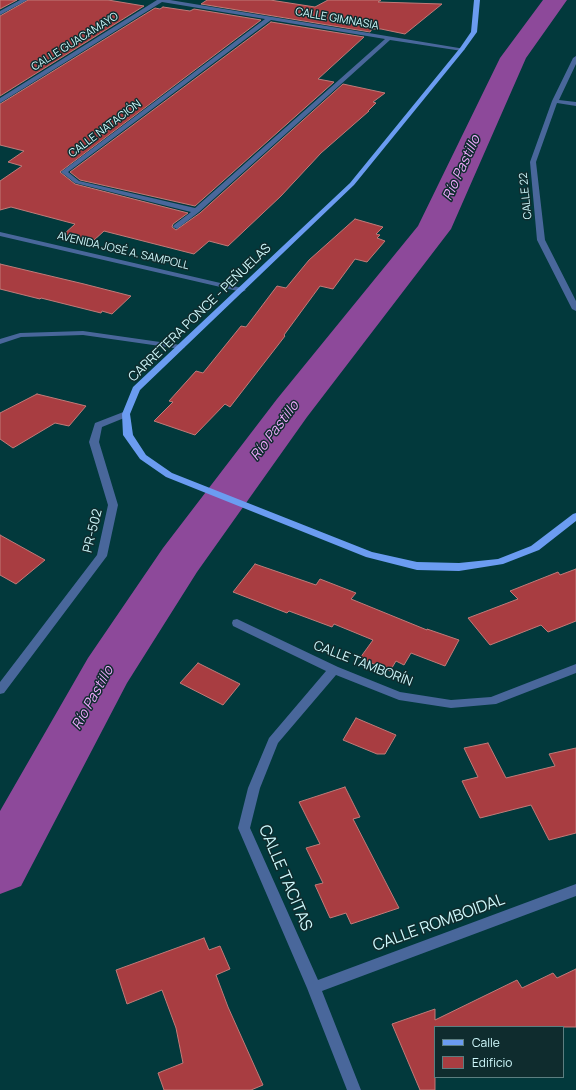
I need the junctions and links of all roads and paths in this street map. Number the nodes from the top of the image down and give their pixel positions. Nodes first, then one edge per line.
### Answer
1 (24, 0) edge
2 (161, 0) edge
3 (477, 0) edge
4 (0, 13) edge
5 (270, 18) junction
6 (389, 38) junction
7 (462, 49) junction
8 (576, 58) edge
9 (0, 101) edge
10 (555, 101) junction
11 (576, 104) edge
12 (197, 211) junction
13 (177, 226) dead end
14 (0, 234) edge
15 (242, 290) junction
16 (576, 309) edge
17 (0, 342) edge
18 (182, 347) junction
19 (126, 414) junction
20 (576, 516) edge
21 (237, 623) dead end
22 (576, 668) edge
23 (334, 670) junction
24 (0, 690) edge
25 (576, 890) edge
26 (314, 988) junction
27 (354, 1090) edge

1 - 4 street
2 - 5 street, CALLE GIMNASIA
2 - 9 street, CALLE GUACAMAYO
3 - 7 main road, CARRETERA PONCE - PEÑUELAS
5 - 6 street, CALLE GIMNASIA
5 - 12 street, CALLE NATACIÓN
6 - 7 street, CALLE GIMNASIA
6 - 12 street
7 - 15 main road, CARRETERA PONCE - PEÑUELAS
8 - 10 street, CALLE 22
10 - 11 street
10 - 16 street, CALLE 22
12 - 13 street
14 - 15 street, AVENIDA JOSÉ A. SAMPOLL
15 - 18 main road, CARRETERA PONCE - PEÑUELAS
17 - 18 street
18 - 19 main road, CARRETERA PONCE - PEÑUELAS
19 - 20 main road, CARRETERA PONCE - PEÑUELAS
19 - 24 street, PR-502 / PR-502
21 - 23 street, CALLE TAMBORÍN
22 - 23 street, CALLE TAMBORÍN
23 - 26 street, CALLE TACITAS
25 - 26 street, CALLE ROMBOIDAL
26 - 27 street, CALLE TACITAS

